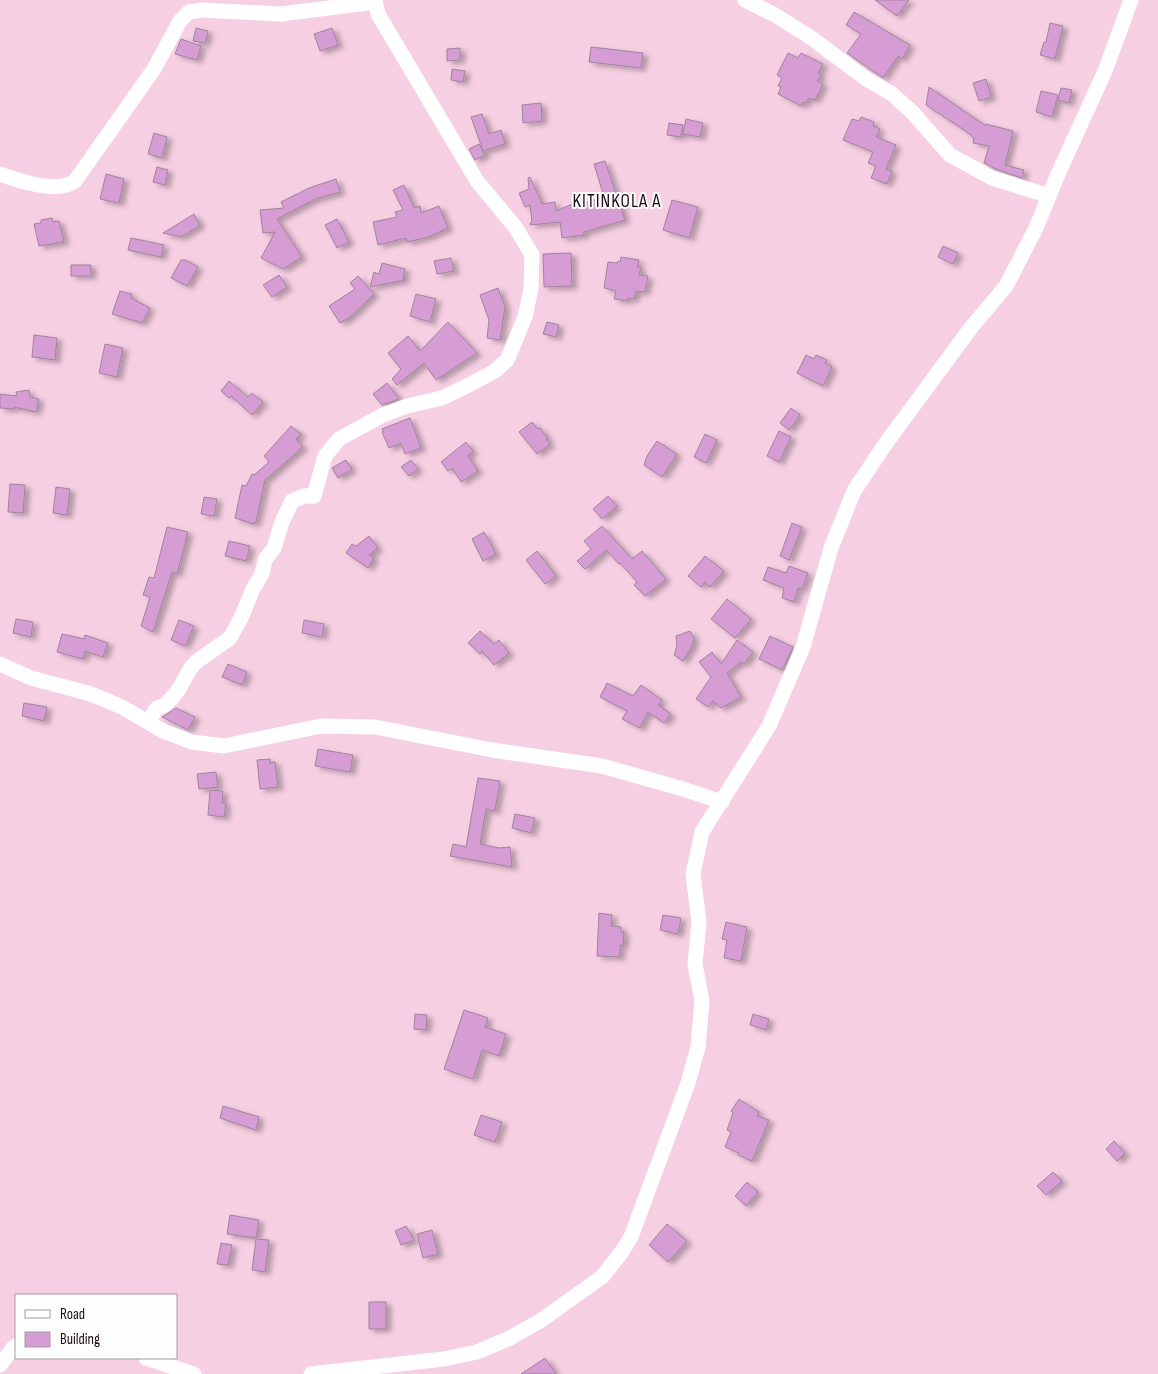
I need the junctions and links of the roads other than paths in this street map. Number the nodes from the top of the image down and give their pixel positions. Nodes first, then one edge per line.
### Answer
1 (745, 0) edge
2 (1131, 0) edge
3 (375, 1) edge
4 (0, 174) edge
5 (1049, 196) junction
6 (0, 664) edge
7 (148, 722) junction
8 (722, 802) junction
9 (15, 1347) edge
10 (149, 1359) edge
11 (0, 1365) edge
12 (194, 1374) edge
13 (311, 1374) edge

1 - 5 street
2 - 5 street
3 - 4 street
3 - 7 street
5 - 8 street
6 - 7 street
7 - 8 street
8 - 13 street
9 - 11 street
10 - 12 street

